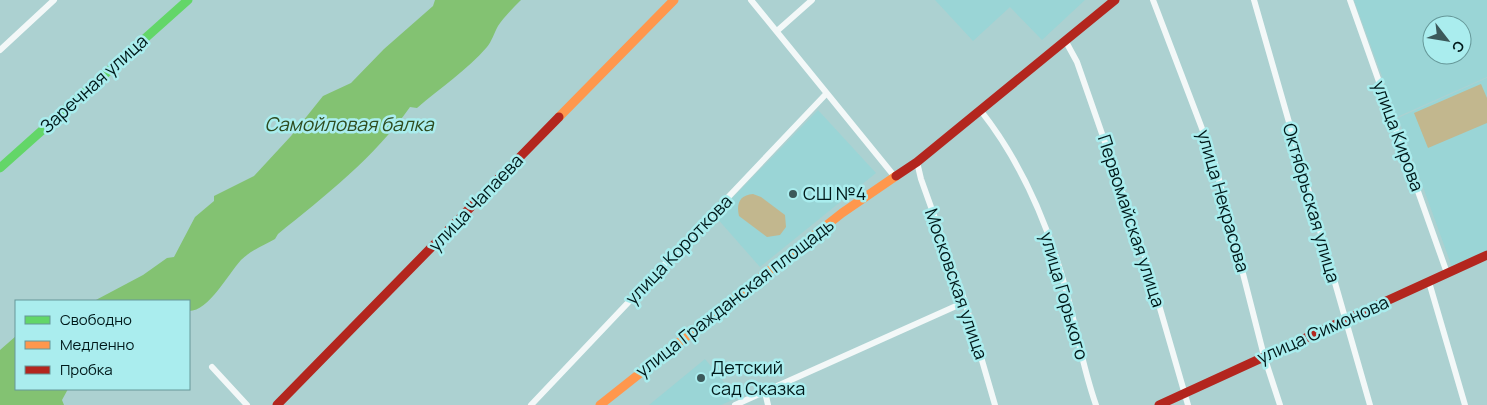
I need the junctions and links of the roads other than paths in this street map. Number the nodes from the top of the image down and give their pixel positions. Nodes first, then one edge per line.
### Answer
1 (188, 0) edge
2 (674, 0) edge
3 (751, 0) edge
4 (812, 0) edge
5 (1115, 0) edge
6 (1153, 0) edge
7 (1254, 0) edge
8 (1350, 0) edge
9 (51, 1) edge
10 (778, 31) junction
11 (1065, 40) junction
12 (0, 50) edge
13 (826, 94) junction
14 (981, 111) junction
15 (917, 162) junction
16 (0, 168) edge
17 (895, 177) junction
18 (1487, 255) edge
19 (1447, 273) junction
20 (1428, 282) junction
21 (965, 302) junction
22 (1345, 321) junction
23 (1264, 356) junction
24 (212, 367) dead end
25 (765, 392) junction
26 (1185, 393) junction
27 (534, 404) edge
28 (247, 405) edge
29 (277, 405) edge
30 (600, 405) edge
31 (735, 405) edge
32 (768, 405) edge
33 (995, 405) edge
34 (1096, 405) edge
35 (1159, 405) edge
36 (1188, 405) edge
37 (1280, 405) edge
38 (1370, 405) edge
39 (1464, 405) edge

1 - 16 street, Заречная улица
2 - 29 street, улица Чапаева
3 - 10 street
4 - 10 street
5 - 11 street
6 - 23 street, улица Некрасова
7 - 22 street, Октябрьская улица
8 - 19 street, улица Кирова
9 - 12 street
10 - 13 street
11 - 14 street
11 - 26 street, Первомайская улица
13 - 17 street
13 - 27 street, улица Короткова
14 - 15 street
14 - 34 street, улица Горького
15 - 17 street
15 - 21 street, Московская улица
17 - 30 street, улица Гражданская площадь
18 - 19 street, улица Симонова
19 - 20 street, улица Симонова
20 - 22 street, улица Симонова
20 - 39 street
21 - 25 street
21 - 33 street, Московская улица
22 - 23 street, улица Симонова
22 - 38 street, Октябрьская улица
23 - 26 street, улица Симонова
23 - 37 street, улица Некрасова
24 - 28 street
25 - 31 street
25 - 32 street
26 - 35 street, улица Симонова
26 - 36 street, Первомайская улица

